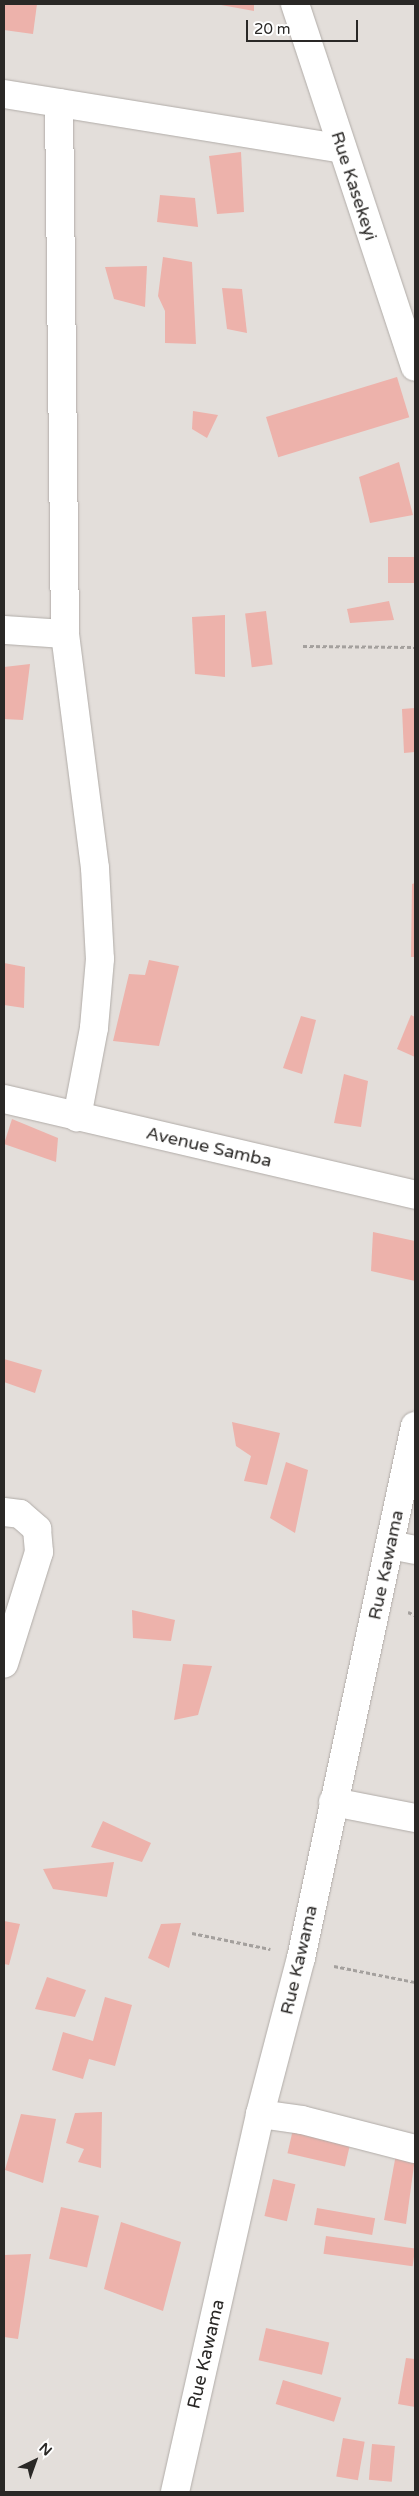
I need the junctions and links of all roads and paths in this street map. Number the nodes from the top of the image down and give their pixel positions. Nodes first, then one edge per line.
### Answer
1 (294, 4) edge
2 (4, 94) edge
3 (59, 103) junction
4 (342, 149) junction
5 (415, 367) edge
6 (4, 630) edge
7 (65, 634) junction
8 (303, 646) dead end
9 (415, 647) edge
10 (4, 1099) edge
11 (77, 1117) junction
12 (415, 1195) edge
13 (415, 1426) edge
14 (4, 1512) edge
15 (403, 1548) edge
16 (4, 1664) edge
17 (333, 1802) junction
18 (415, 1818) edge
19 (260, 2114) junction
20 (415, 2149) edge
21 (175, 2492) edge

1 - 4 street, Rue Kasekeyi
2 - 3 street
3 - 4 street
3 - 7 street
4 - 5 street, Rue Kasekeyi
6 - 7 street
7 - 11 street
8 - 9 path
10 - 11 street, Avenue Samba
11 - 12 street, Avenue Samba
13 - 15 street, Rue Kawama
14 - 16 street
15 - 17 street, Rue Kawama
17 - 18 street
17 - 19 street, Rue Kawama
19 - 20 street
19 - 21 street, Rue Kawama

